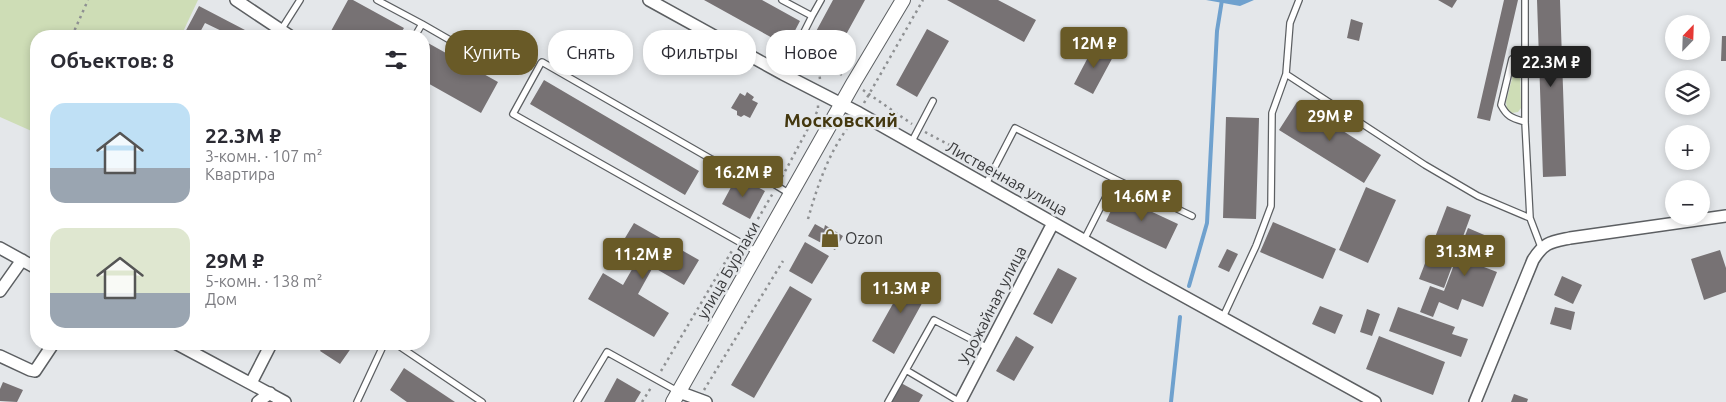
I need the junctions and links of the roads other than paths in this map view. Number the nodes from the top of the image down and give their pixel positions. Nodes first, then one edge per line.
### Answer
1 (236, 0) edge
2 (300, 0) edge
3 (378, 0) edge
4 (649, 0) edge
5 (782, 0) edge
6 (821, 0) edge
7 (903, 0) edge
8 (1299, 0) edge
9 (1525, 0) edge
10 (812, 16) junction
11 (422, 24) junction
12 (281, 30) edge
13 (286, 30) edge
14 (418, 30) edge
15 (805, 30) edge
16 (445, 37) edge
17 (1525, 50) junction
18 (766, 65) edge
19 (1286, 74) junction
20 (784, 75) edge
21 (933, 101) dead end
22 (842, 104) junction
23 (1525, 122) junction
24 (911, 143) junction
25 (1115, 179) junction
26 (988, 181) junction
27 (791, 195) junction
28 (1192, 216) dead end
29 (1726, 216) edge
30 (1530, 218) junction
31 (1053, 223) junction
32 (1084, 240) junction
33 (0, 248) edge
34 (1541, 248) junction
35 (758, 252) junction
36 (22, 260) junction
37 (30, 265) edge
38 (0, 291) edge
39 (1223, 318) junction
40 (988, 348) junction
41 (49, 350) edge
42 (188, 350) edge
43 (268, 350) edge
44 (381, 350) edge
45 (405, 350) edge
46 (0, 356) edge
47 (906, 370) junction
48 (250, 383) junction
49 (270, 394) junction
50 (676, 397) edge
51 (702, 400) edge
52 (258, 402) edge
53 (285, 402) edge
54 (357, 402) edge
55 (482, 402) edge
56 (576, 402) edge
57 (888, 402) edge
58 (960, 402) edge
59 (1375, 402) edge
60 (1475, 402) edge

1 - 12 street
2 - 13 lane
3 - 11 lane
4 - 18 street, Лиственная улица
5 - 10 lane
6 - 10 lane
7 - 22 street, улица Бурлаки
8 - 19 lane
9 - 17 lane
10 - 15 lane
11 - 14 lane
11 - 16 lane
17 - 23 lane
17 - 23 lane
19 - 30 lane
19 - 39 lane
20 - 22 street, Лиственная улица
21 - 24 lane
22 - 24 street, Лиственная улица
22 - 27 street, улица Бурлаки
23 - 30 lane
24 - 26 street, Лиственная улица
25 - 26 lane
25 - 28 lane
25 - 32 lane
26 - 31 street, Лиственная улица
27 - 35 street, улица Бурлаки
27 - 35 lane
29 - 34 street
30 - 34 lane
31 - 32 street, Лиственная улица
31 - 40 street, Урожайная улица
32 - 39 street, Лиственная улица
33 - 36 street
34 - 60 street
35 - 50 street, улица Бурлаки
36 - 37 street
36 - 38 street
39 - 59 street, Лиственная улица
40 - 47 lane
40 - 58 street, Урожайная улица
41 - 46 street
42 - 48 street
43 - 48 street
44 - 54 lane
45 - 55 lane
47 - 57 lane
47 - 58 lane
48 - 49 street
49 - 52 street
49 - 53 street
50 - 51 street
50 - 56 lane

